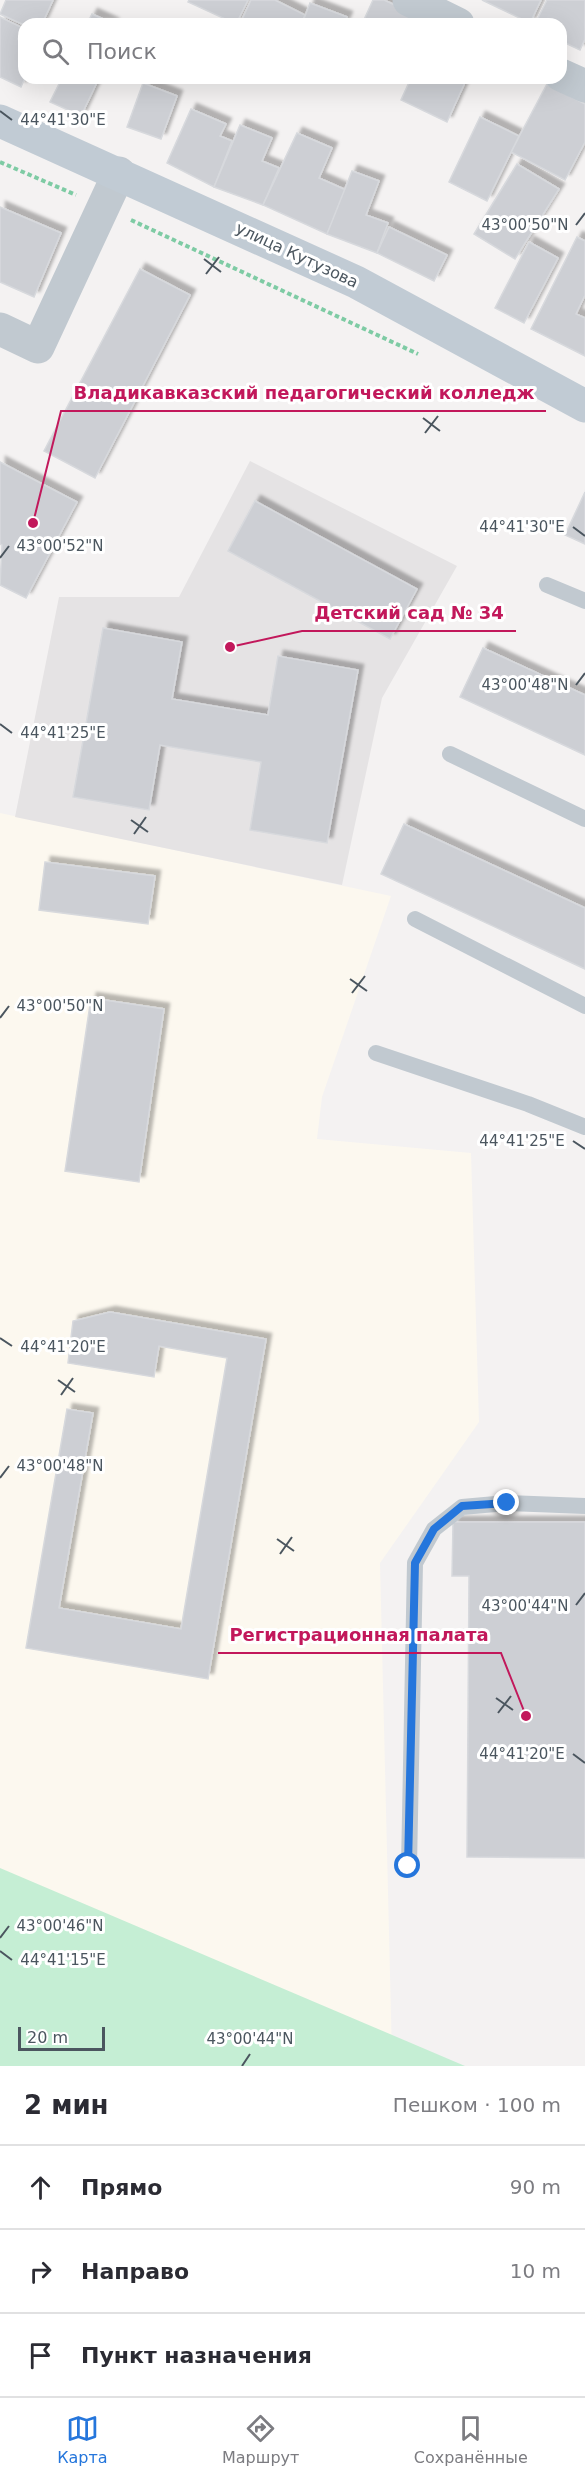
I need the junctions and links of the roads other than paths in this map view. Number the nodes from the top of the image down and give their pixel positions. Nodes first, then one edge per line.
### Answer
1 (409, 0) edge
2 (446, 18) edge
3 (567, 78) edge
4 (585, 86) edge
5 (0, 121) edge
6 (119, 173) junction
7 (0, 329) edge
8 (585, 406) edge
9 (547, 585) dead end
10 (585, 601) edge
11 (450, 754) dead end
12 (585, 819) edge
13 (415, 919) dead end
14 (585, 1006) edge
15 (376, 1053) dead end
16 (585, 1126) edge
17 (585, 1506) edge
18 (408, 1866) dead end

1 - 2 street
3 - 4 street
5 - 6 street, улица Кутузова
6 - 7 street
6 - 8 street, улица Кутузова
9 - 10 lane
11 - 12 lane
13 - 14 lane
15 - 16 lane
17 - 18 lane

